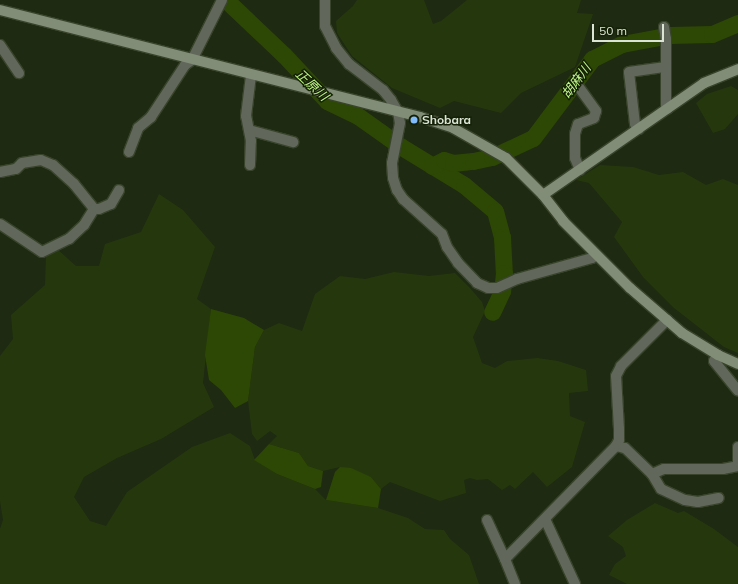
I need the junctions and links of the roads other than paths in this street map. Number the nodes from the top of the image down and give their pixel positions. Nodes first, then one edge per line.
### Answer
1 (222, 0) edge
2 (325, 0) edge
3 (0, 10) edge
4 (664, 27) dead end
5 (0, 45) edge
6 (192, 60) junction
7 (666, 67) junction
8 (738, 69) edge
9 (19, 73) dead end
10 (251, 75) junction
11 (578, 86) dead end
12 (668, 109) junction
13 (398, 112) junction
14 (639, 129) junction
15 (248, 130) junction
16 (294, 142) dead end
17 (129, 152) dead end
18 (250, 165) dead end
19 (580, 170) junction
20 (0, 172) edge
21 (119, 190) dead end
22 (543, 195) junction
23 (94, 209) junction
24 (0, 224) edge
25 (596, 254) junction
26 (667, 320) junction
27 (718, 355) junction
28 (738, 364) edge
29 (738, 391) edge
30 (616, 446) junction
31 (738, 447) edge
32 (738, 462) edge
33 (738, 466) edge
34 (652, 474) junction
35 (719, 498) dead end
36 (487, 520) dead end
37 (545, 520) junction
38 (505, 559) junction
39 (515, 584) edge
40 (575, 584) edge

1 - 6 street
2 - 13 street
3 - 6 street
4 - 7 street
5 - 9 street
6 - 10 street
6 - 17 street
7 - 12 street
7 - 14 street
8 - 12 street
10 - 13 street
10 - 15 street
11 - 19 street
12 - 14 street
13 - 22 street
13 - 25 street
14 - 19 street
15 - 16 street
15 - 18 street
19 - 22 street
20 - 23 street
21 - 23 street
22 - 25 street
23 - 24 street
25 - 26 street
26 - 27 street
26 - 30 street
27 - 28 street
27 - 29 street
30 - 34 street
30 - 37 street
31 - 32 street
33 - 34 street
34 - 35 street
36 - 38 street
37 - 38 street
37 - 40 street
38 - 39 street

